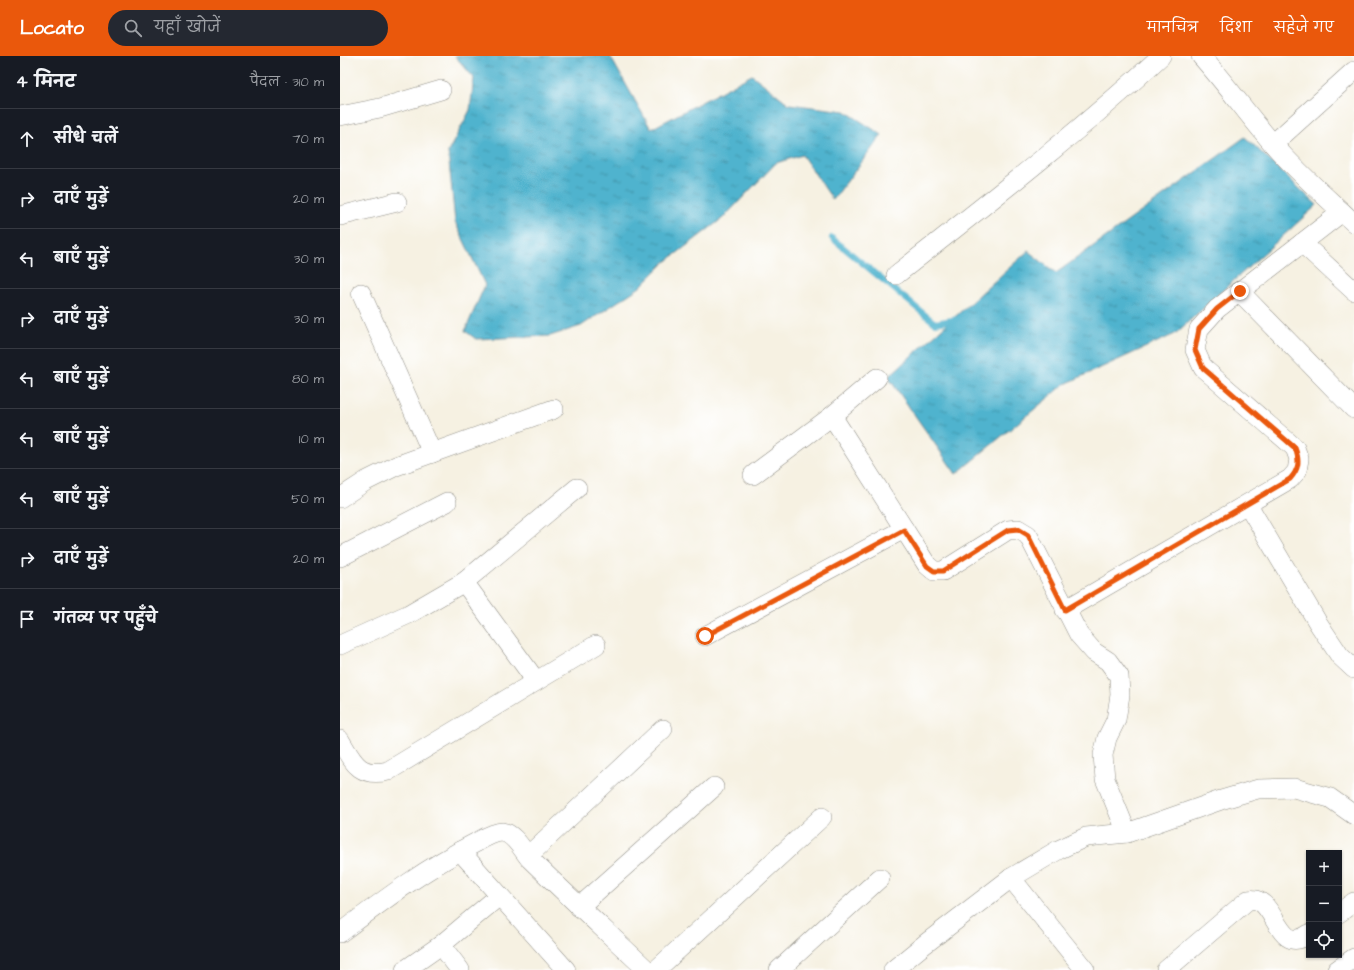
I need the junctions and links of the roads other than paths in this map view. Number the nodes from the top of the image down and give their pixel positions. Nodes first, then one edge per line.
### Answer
1 (1161, 56) edge
2 (1201, 56) edge
3 (1354, 70) edge
4 (441, 90) dead end
5 (340, 116) edge
6 (1273, 144) junction
7 (397, 202) dead end
8 (340, 216) edge
9 (1348, 218) edge
10 (1302, 243) junction
11 (896, 275) dead end
12 (1240, 291) junction
13 (1354, 291) edge
14 (361, 293) dead end
15 (877, 378) dead end
16 (554, 409) dead end
17 (1354, 409) edge
18 (832, 416) junction
19 (432, 453) junction
20 (753, 475) dead end
21 (577, 488) dead end
22 (340, 498) edge
23 (447, 502) dead end
24 (1248, 505) junction
25 (904, 530) junction
26 (340, 557) edge
27 (464, 582) junction
28 (1065, 610) junction
29 (705, 636) dead end
30 (340, 645) edge
31 (596, 645) dead end
32 (1354, 669) edge
33 (536, 681) junction
34 (663, 729) dead end
35 (343, 753) edge
36 (714, 787) dead end
37 (1354, 815) edge
38 (822, 817) dead end
39 (1127, 833) junction
40 (460, 851) junction
41 (528, 856) junction
42 (880, 878) dead end
43 (1011, 878) junction
44 (499, 896) junction
45 (1354, 902) edge
46 (579, 907) junction
47 (1342, 911) edge
48 (340, 933) edge
49 (1306, 936) edge
50 (441, 945) junction
51 (1354, 958) edge
52 (405, 970) edge
53 (460, 970) edge
54 (566, 970) edge
55 (647, 970) edge
56 (656, 970) edge
57 (779, 970) edge
58 (893, 970) edge
59 (1085, 970) edge
60 (1166, 970) edge
61 (1337, 970) edge

1 - 11 street
2 - 6 street
3 - 6 street
4 - 5 street
6 - 9 street
7 - 8 street
9 - 10 street
10 - 12 street
10 - 13 street
12 - 17 street
12 - 24 street
14 - 19 street
15 - 18 street
16 - 19 street
18 - 20 street
18 - 25 street
19 - 22 street
21 - 27 street
23 - 26 street
24 - 28 street
24 - 32 street
25 - 28 street
25 - 29 street
27 - 30 street
27 - 33 street
28 - 39 street
31 - 33 street
33 - 35 street
34 - 41 street
36 - 46 street
37 - 39 street
38 - 56 street
39 - 43 street
40 - 41 street
40 - 44 street
40 - 48 street
41 - 46 street
42 - 57 street
43 - 58 street
43 - 59 street
44 - 50 street
44 - 54 street
45 - 47 street
46 - 55 street
49 - 60 street
50 - 52 street
50 - 53 street
51 - 61 street

